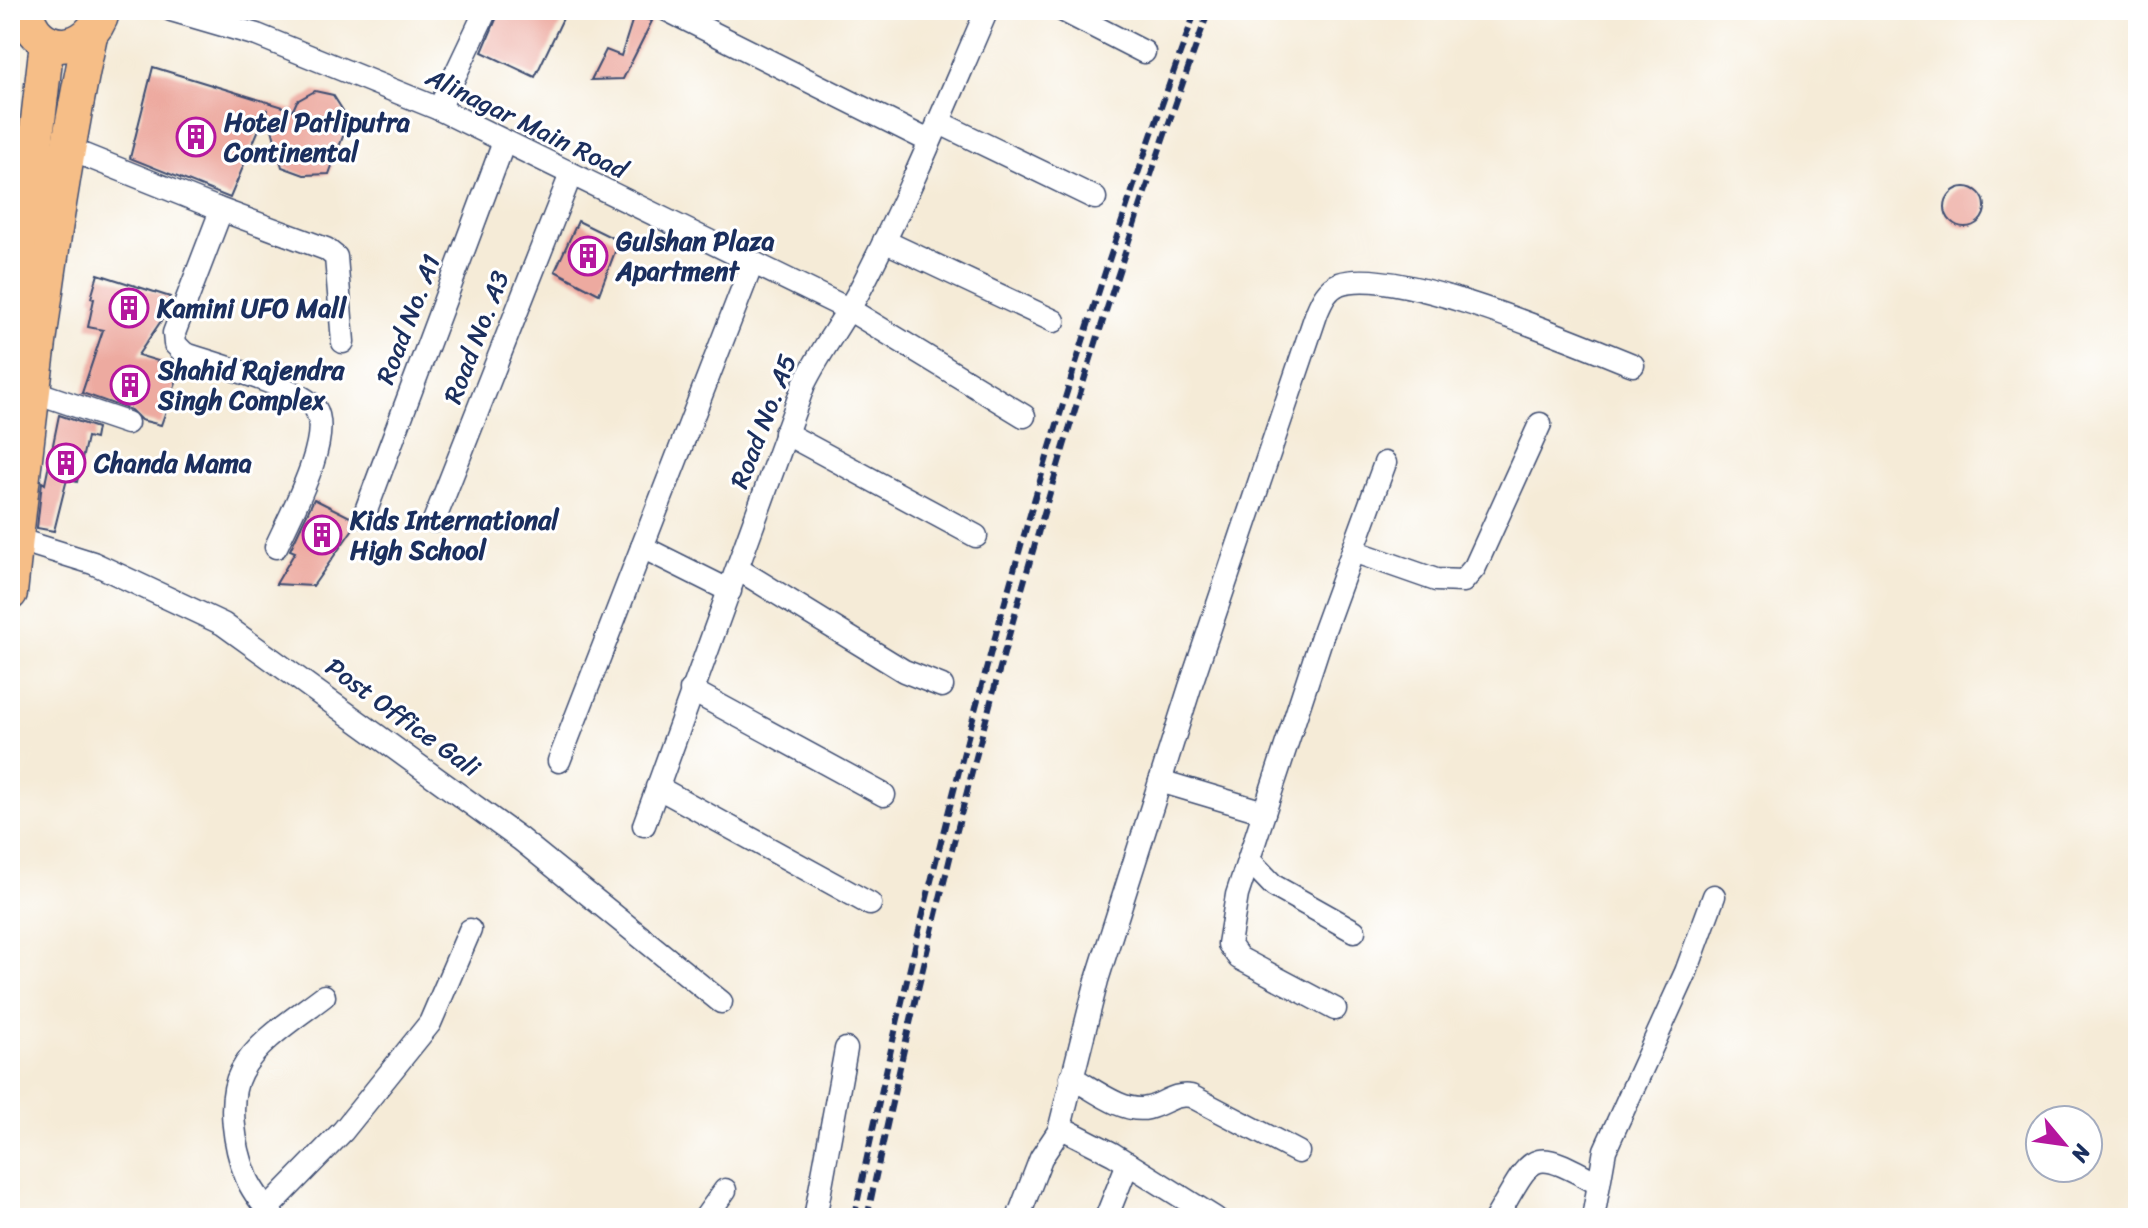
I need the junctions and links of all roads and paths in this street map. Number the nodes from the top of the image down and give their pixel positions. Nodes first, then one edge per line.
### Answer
1 (171, 10) edge
2 (486, 10) edge
3 (667, 10) edge
4 (987, 10) edge
5 (1062, 10) edge
6 (204, 14) edge
7 (28, 22) edge
8 (97, 23) edge
9 (1144, 52) dead end
10 (439, 109) junction
11 (934, 132) junction
12 (504, 142) junction
13 (69, 149) junction
14 (571, 174) junction
15 (1095, 198) dead end
16 (216, 208) junction
17 (884, 241) junction
18 (752, 264) junction
19 (850, 310) junction
20 (1054, 321) dead end
21 (343, 342) dead end
22 (1633, 365) dead end
23 (21, 379) edge
24 (1024, 416) dead end
25 (127, 423) dead end
26 (1540, 424) dead end
27 (785, 433) junction
28 (1385, 463) dead end
29 (364, 516) dead end
30 (434, 521) dead end
31 (976, 536) dead end
32 (16, 539) junction
33 (276, 547) dead end
34 (642, 547) junction
35 (1353, 551) junction
36 (738, 569) junction
37 (730, 591) junction
38 (10, 593) edge
39 (942, 686) dead end
40 (691, 690) junction
41 (559, 761) dead end
42 (1160, 781) junction
43 (657, 787) junction
44 (884, 795) dead end
45 (1264, 812) junction
46 (644, 825) dead end
47 (1249, 860) junction
48 (1714, 896) dead end
49 (870, 904) dead end
50 (470, 930) dead end
51 (1354, 931) dead end
52 (324, 996) dead end
53 (721, 1002) dead end
54 (1335, 1009) dead end
55 (846, 1049) dead end
56 (1071, 1077) junction
57 (1059, 1131) junction
58 (1298, 1152) dead end
59 (1128, 1163) junction
60 (1597, 1183) junction
61 (725, 1190) dead end
62 (271, 1214) edge
63 (705, 1218) edge
64 (815, 1218) edge
65 (1018, 1218) edge
66 (1106, 1218) edge
67 (1215, 1218) edge
68 (1496, 1218) edge
69 (1593, 1218) edge

1 - 6 street, Alinagar Main Road
2 - 10 street
3 - 11 street
4 - 11 street, Road No. A5
5 - 9 street
6 - 10 street, Alinagar Main Road
7 - 8 highway
7 - 23 highway
8 - 13 highway
10 - 12 street, Alinagar Main Road
11 - 15 street
11 - 17 street, Road No. A5
12 - 14 street, Alinagar Main Road
12 - 29 street, Road No. A1
13 - 16 street
13 - 23 highway
14 - 18 street, Alinagar Main Road
14 - 30 street, Road No. A3
16 - 21 street
16 - 33 street
17 - 19 street, Road No. A5
17 - 20 street
18 - 19 street, Alinagar Main Road
18 - 34 street
19 - 24 street, Alinagar Main Road
19 - 27 street, Road No. A5
22 - 42 street
23 - 25 street
23 - 32 highway
26 - 35 street
27 - 31 street
27 - 36 street, Road No. A5
28 - 35 street
32 - 38 highway
32 - 53 street, Post Office Gali
34 - 37 street
34 - 41 street
35 - 45 street
36 - 37 street, Road No. A5
36 - 39 street
37 - 40 street, Road No. A5
40 - 43 street, Road No. A5
40 - 44 street
42 - 45 street
42 - 56 street
43 - 46 street, Road No. A5
43 - 49 street
45 - 47 street
47 - 51 street
47 - 54 street
48 - 60 street
50 - 62 street
52 - 62 street
55 - 64 street
56 - 57 street
56 - 58 street
57 - 59 street
57 - 65 street
59 - 66 street
59 - 67 street
60 - 68 street
60 - 69 street
61 - 63 street

